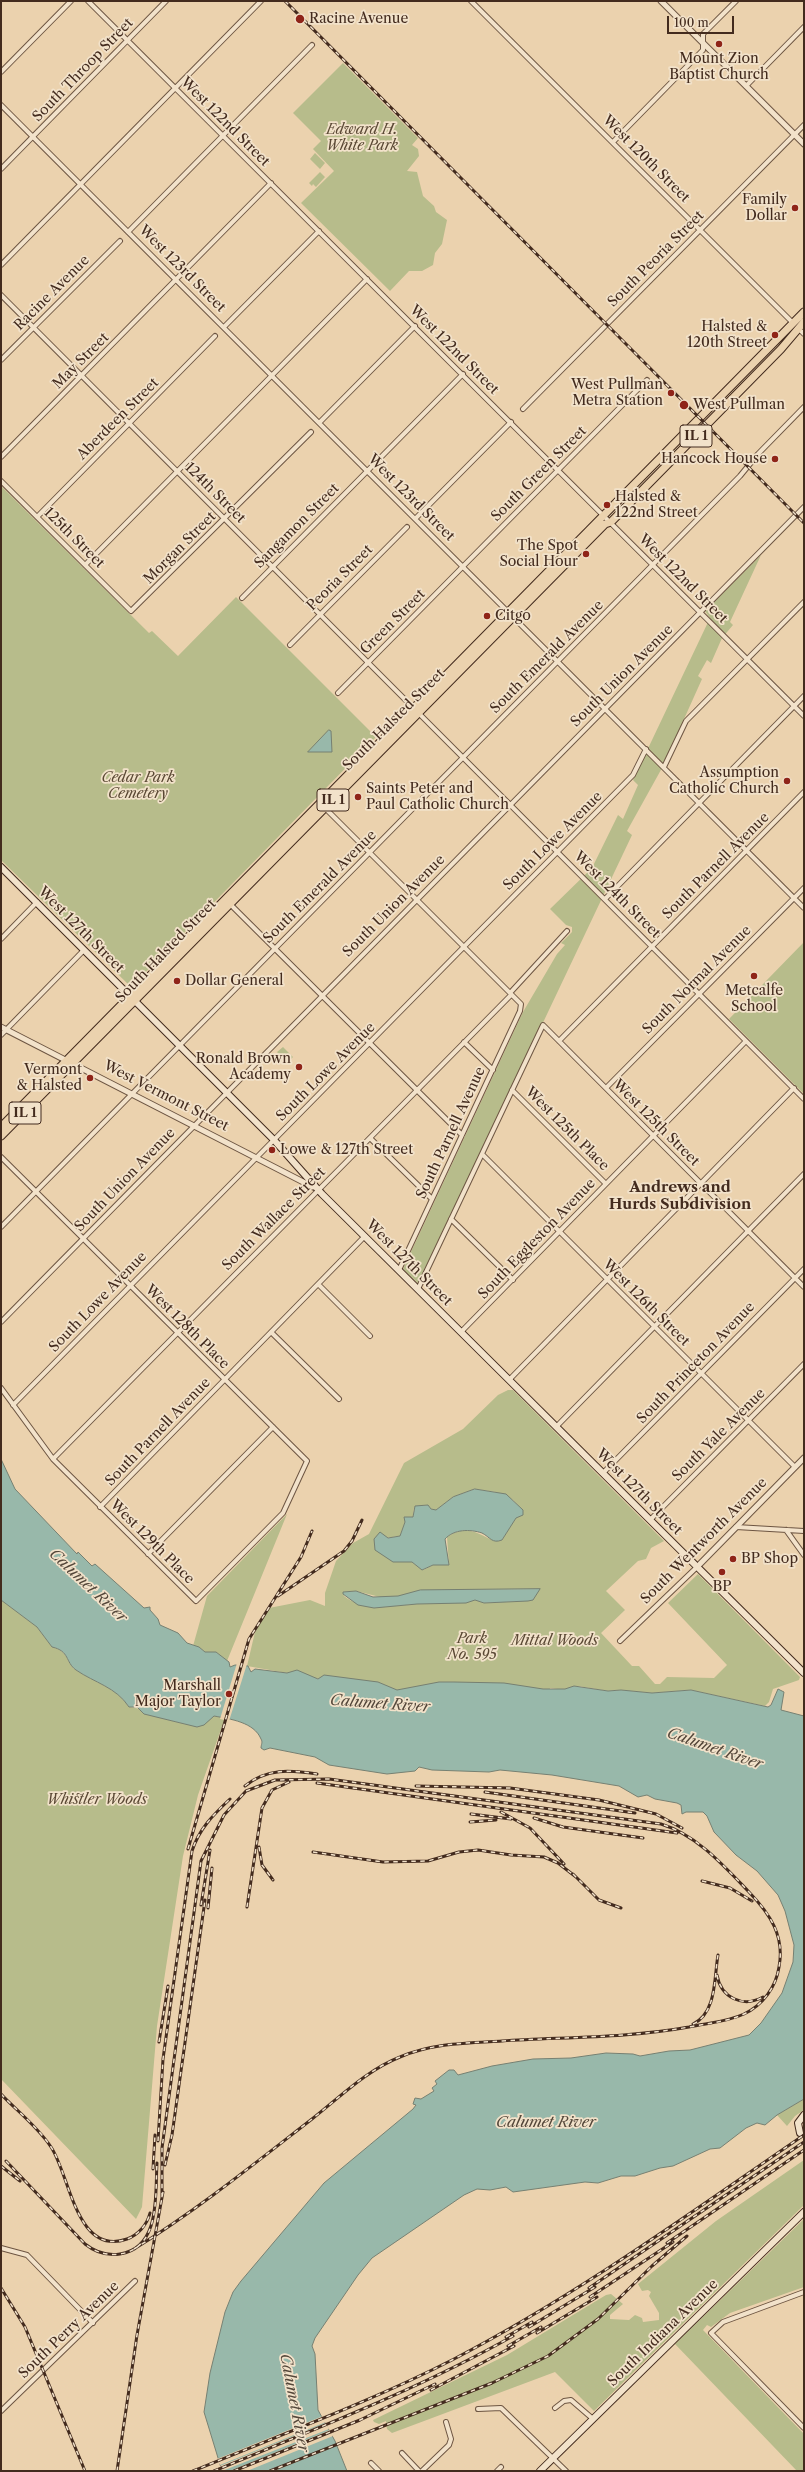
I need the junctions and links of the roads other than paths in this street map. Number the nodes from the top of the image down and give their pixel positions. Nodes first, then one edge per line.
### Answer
1 (71, 1) edge
2 (88, 1) edge
3 (166, 1) edge
4 (261, 1) edge
5 (471, 1) edge
6 (661, 1) edge
7 (736, 1) edge
8 (804, 27) edge
9 (127, 40) junction
10 (703, 43) junction
11 (312, 45) dead end
12 (1, 72) edge
13 (746, 86) junction
14 (175, 88) junction
15 (1, 105) edge
16 (804, 125) edge
17 (795, 134) junction
18 (223, 136) junction
19 (33, 137) junction
20 (613, 142) junction
21 (804, 144) edge
22 (1, 169) edge
23 (271, 183) junction
24 (80, 184) junction
25 (700, 229) junction
26 (319, 231) junction
27 (128, 232) junction
28 (120, 241) dead end
29 (1, 265) edge
30 (176, 279) junction
31 (367, 279) junction
32 (1, 295) edge
33 (804, 312) edge
34 (804, 322) edge
35 (415, 326) junction
36 (796, 326) junction
37 (224, 327) junction
38 (34, 328) junction
39 (804, 334) edge
40 (215, 336) dead end
41 (1, 360) edge
42 (463, 374) junction
43 (272, 375) junction
44 (82, 376) junction
45 (647, 380) dead end
46 (804, 407) edge
47 (523, 409) dead end
48 (320, 422) junction
49 (511, 422) junction
50 (130, 423) junction
51 (311, 432) dead end
52 (1, 457) edge
53 (368, 470) junction
54 (559, 470) junction
55 (178, 471) junction
56 (1, 481) edge
57 (804, 507) edge
58 (604, 515) junction
59 (37, 517) junction
60 (225, 518) junction
61 (416, 518) junction
62 (611, 522) junction
63 (407, 527) dead end
64 (85, 565) junction
65 (653, 565) junction
66 (273, 566) junction
67 (464, 566) junction
68 (242, 598) dead end
69 (804, 602) edge
70 (132, 611) joint
71 (700, 612) junction
72 (321, 614) junction
73 (512, 614) junction
74 (290, 645) dead end
75 (747, 659) junction
76 (559, 661) junction
77 (369, 662) junction
78 (338, 693) dead end
79 (804, 696) edge
80 (414, 706) junction
81 (794, 706) junction
82 (606, 708) junction
83 (420, 712) junction
84 (804, 716) edge
85 (646, 748) junction
86 (464, 757) junction
87 (664, 767) junction
88 (804, 792) edge
89 (700, 802) junction
90 (511, 804) junction
91 (322, 806) junction
92 (747, 850) junction
93 (558, 851) junction
94 (370, 853) junction
95 (1, 867) edge
96 (804, 888) edge
97 (224, 898) junction
98 (794, 898) junction
99 (605, 899) junction
100 (416, 900) junction
101 (37, 902) junction
102 (230, 904) junction
103 (804, 908) edge
104 (567, 931) dead end
105 (1, 939) edge
106 (652, 946) junction
107 (464, 947) junction
108 (275, 949) junction
109 (84, 950) junction
110 (699, 993) junction
111 (510, 994) junction
112 (322, 996) junction
113 (133, 998) junction
114 (1, 1027) edge
115 (7, 1030) junction
116 (1, 1035) edge
117 (746, 1040) junction
118 (559, 1041) junction
119 (464, 1042) junction
120 (370, 1043) junction
121 (180, 1045) junction
122 (67, 1060) junction
123 (75, 1064) junction
124 (493, 1070) junction
125 (606, 1088) junction
126 (794, 1088) junction
127 (417, 1090) junction
128 (512, 1090) junction
129 (227, 1092) junction
130 (133, 1093) junction
131 (804, 1099) edge
132 (195, 1124) junction
133 (1, 1127) edge
134 (462, 1135) junction
135 (1, 1136) edge
136 (653, 1136) junction
137 (370, 1138) junction
138 (274, 1140) junction
139 (482, 1154) junction
140 (257, 1156) junction
141 (1, 1158) edge
142 (804, 1174) edge
143 (606, 1184) junction
144 (701, 1184) junction
145 (318, 1190) junction
146 (36, 1192) junction
147 (432, 1199) junction
148 (452, 1219) junction
149 (1, 1227) edge
150 (748, 1231) junction
151 (560, 1232) junction
152 (365, 1236) junction
153 (83, 1238) junction
154 (804, 1269) edge
155 (399, 1270) junction
156 (795, 1278) junction
157 (607, 1279) junction
158 (512, 1280) junction
159 (318, 1284) junction
160 (130, 1285) junction
161 (804, 1287) edge
162 (418, 1290) junction
163 (1, 1322) edge
164 (654, 1327) junction
165 (177, 1332) junction
166 (271, 1332) junction
167 (461, 1332) junction
168 (370, 1336) dead end
169 (804, 1364) edge
170 (701, 1373) junction
171 (225, 1380) junction
172 (509, 1380) junction
173 (1, 1388) edge
174 (339, 1399) dead end
175 (13, 1405) junction
176 (748, 1421) junction
177 (556, 1426) junction
178 (273, 1427) junction
179 (804, 1458) edge
180 (53, 1459) junction
181 (795, 1467) junction
182 (603, 1473) junction
183 (100, 1507) junction
184 (650, 1520) junction
185 (736, 1527) junction
186 (786, 1530) junction
187 (804, 1531) edge
188 (148, 1554) junction
189 (804, 1555) edge
190 (697, 1567) junction
191 (196, 1601) joint
192 (620, 1641) dead end
193 (804, 1673) edge
194 (804, 2116) edge
195 (802, 2132) edge
196 (804, 2212) edge
197 (1, 2248) edge
198 (135, 2281) dead end
199 (804, 2292) edge
200 (93, 2323) junction
201 (555, 2408) dead end
202 (478, 2409) dead end
203 (1, 2411) edge
204 (593, 2419) junction
205 (446, 2422) dead end
206 (804, 2428) edge
207 (402, 2453) dead end
208 (553, 2458) junction
209 (371, 2463) dead end
210 (501, 2467) dead end
211 (379, 2471) edge
212 (421, 2471) edge
213 (497, 2471) edge
214 (540, 2471) edge
215 (566, 2471) edge

1 - 12 street
2 - 9 street, West 122nd Street
3 - 9 street, South Throop Street
4 - 14 street
5 - 20 street, West 120th Street
6 - 10 street
7 - 10 street
8 - 13 street
9 - 14 street, West 122nd Street
9 - 19 street, South Throop Street
10 - 13 street
10 - 20 street
11 - 18 street
13 - 17 street
14 - 18 street, West 122nd Street
14 - 24 street
15 - 19 street, West 123rd Street
16 - 17 street, South Peoria Street
17 - 21 street
17 - 25 street, South Peoria Street
18 - 23 street, West 122nd Street
18 - 27 street
19 - 22 street, South Throop Street
19 - 24 street, West 123rd Street
20 - 25 street, West 120th Street
23 - 26 street, West 122nd Street
23 - 30 street, May Street
24 - 27 street, West 123rd Street
24 - 29 street
25 - 36 street, West 120th Street
25 - 47 street, South Peoria Street
26 - 31 street, West 122nd Street
26 - 37 street
27 - 30 street, West 123rd Street
28 - 38 street, Racine Avenue
30 - 37 street, West 123rd Street
30 - 44 street, May Street
31 - 35 street, West 122nd Street
31 - 43 street
32 - 38 street, 124th Street
33 - 36 main road, South Halsted Street / IL 1
34 - 36 main road, South Halsted Street / IL 1
35 - 42 street, West 122nd Street
35 - 48 street
36 - 39 street, West 120th Street
36 - 58 main road, South Halsted Street / IL 1
36 - 62 main road, South Halsted Street / IL 1
37 - 43 street, West 123rd Street
38 - 41 street, Racine Avenue
38 - 44 street, 124th Street
40 - 50 street, Aberdeen Street
42 - 49 street, West 122nd Street
42 - 53 street, Sangamon Street
43 - 48 street, West 123rd Street
43 - 55 street
44 - 50 street, 124th Street
44 - 52 street, May Street
45 - 54 street, South Green Street
46 - 65 street, South Emerald Avenue
48 - 53 street, West 123rd Street
49 - 54 street, West 122nd Street
49 - 61 street
50 - 55 street, 124th Street
50 - 59 street, Aberdeen Street
51 - 60 street, Morgan Street
53 - 61 street, West 123rd Street
53 - 66 street, Sangamon Street
54 - 58 street, West 122nd Street
54 - 67 street, South Green Street
55 - 60 street, 124th Street
55 - 64 street
56 - 59 street, 125th Street
57 - 71 street, South Union Avenue
58 - 62 street, West 122nd Street
58 - 73 main road, South Halsted Street / IL 1
59 - 64 street, 125th Street
60 - 66 street, 124th Street
60 - 70 street, Morgan Street
61 - 67 street, West 123rd Street
62 - 65 street, West 122nd Street
62 - 73 main road, South Halsted Street / IL 1
63 - 72 street, Peoria Street
64 - 70 street, 125th Street
65 - 71 street, West 122nd Street
65 - 76 street, South Emerald Avenue
66 - 68 street, Sangamon Street
66 - 72 street, 124th Street
67 - 73 street, West 123rd Street
67 - 77 street, Green Street
69 - 75 street
71 - 75 street, West 122nd Street
71 - 82 street, South Union Avenue
72 - 74 street, Peoria Street
72 - 77 street, 124th Street
73 - 76 street, West 123rd Street
73 - 80 main road, South Halsted Street / IL 1
73 - 83 main road, South Halsted Street / IL 1
75 - 81 street, West 122nd Street
75 - 87 street
76 - 82 street, West 123rd Street
76 - 86 street, South Emerald Avenue
77 - 78 street, Green Street
77 - 80 street, 124th Street
79 - 81 street
80 - 83 street, West 124th Street
80 - 91 main road, South Halsted Street / IL 1
81 - 84 street, West 122nd Street
81 - 89 street
82 - 85 street, West 123rd Street
82 - 90 street, South Union Avenue
83 - 86 street, West 124th Street
83 - 91 main road, South Halsted Street / IL 1
85 - 87 street, West 123rd Street
85 - 93 street, South Lowe Avenue
86 - 90 street, West 124th Street
86 - 94 street, South Emerald Avenue
87 - 89 street, West 123rd Street
88 - 92 street, South Parnell Avenue
89 - 92 street, West 123rd Street
89 - 99 street
90 - 93 street, West 124th Street
90 - 100 street, South Union Avenue
91 - 94 street
91 - 97 main road, South Halsted Street / IL 1
91 - 102 main road, South Halsted Street / IL 1
92 - 98 street, West 123rd Street
92 - 106 street, South Parnell Avenue
93 - 99 street, West 124th Street
93 - 107 street, South Lowe Avenue
94 - 100 street
94 - 108 street, South Emerald Avenue
95 - 101 main road, West 127th Street
96 - 98 street, South Normal Avenue
97 - 102 street
97 - 113 main road, South Halsted Street / IL 1
98 - 103 street, West 123rd Street
98 - 110 street, South Normal Avenue
99 - 106 street, West 124th Street
100 - 107 street
100 - 112 street, South Union Avenue
101 - 105 street
101 - 109 main road, West 127th Street
102 - 108 street
102 - 113 main road, South Halsted Street / IL 1
104 - 111 street, South Wallace Street
106 - 110 street, West 124th Street
106 - 118 street, South Parnell Avenue
107 - 111 street
107 - 120 street, South Lowe Avenue
108 - 112 street
108 - 121 street, South Emerald Avenue
109 - 113 main road, West 127th Street
109 - 115 street
110 - 117 street, West 124th Street
110 - 125 street, South Normal Avenue
111 - 119 street, South Wallace Street
111 - 124 street, South Parnell Avenue
112 - 120 street
112 - 129 street, South Union Avenue
113 - 121 main road, West 127th Street
113 - 122 main road, South Halsted Street / IL 1
113 - 123 main road, South Halsted Street / IL 1
114 - 115 street, West Vermont Street
115 - 116 street
115 - 122 street, West Vermont Street
117 - 126 street, West 124th Street
117 - 136 street, South Eggleston Avenue
118 - 125 street, West 125th Street
118 - 128 street, West 125th Street
119 - 124 street
119 - 127 street, South Wallace Street
120 - 127 street
120 - 138 street, South Lowe Avenue
121 - 129 main road, West 127th Street
121 - 130 street, South Emerald Avenue
122 - 123 street, West Vermont Street
122 - 133 main road, South Halsted Street
123 - 130 street, West Vermont Street
123 - 135 main road, South Halsted Street / IL 1
124 - 134 street, South Parnell Avenue
125 - 136 street, West 125th Street
126 - 131 street, West 124th Street
126 - 144 street
127 - 134 street
127 - 137 street, South Wallace Street
128 - 139 street
128 - 143 street, West 125th Place
129 - 132 street, South Union Avenue
129 - 138 main road, West 127th Street
130 - 132 street, West Vermont Street
130 - 146 street, South Emerald Avenue
132 - 140 street, West Vermont Street
132 - 153 street, South Union Avenue
134 - 147 street, South Parnell Avenue
136 - 143 street, South Eggleston Avenue
136 - 144 street, West 125th Street
137 - 145 street, South Wallace Street
137 - 147 street
138 - 140 street, South Lowe Avenue
138 - 145 main road, West 127th Street
139 - 148 street
139 - 151 street, West 126th Street
140 - 145 street, West Vermont Street
140 - 160 street, South Lowe Avenue
141 - 146 street, West 128th Place
142 - 150 street
143 - 151 street, South Eggleston Avenue
144 - 150 street, West 125th Street
144 - 157 street
145 - 152 main road, West 127th Street
145 - 165 street, South Wallace Street
146 - 149 street, South Emerald Avenue
146 - 153 street, West 128th Place
147 - 155 street, South Parnell Avenue
148 - 158 street
148 - 162 street
150 - 156 street, West 125th Street
150 - 164 street
151 - 157 street, West 126th Street
151 - 158 street, South Eggleston Avenue
152 - 155 main road, West 127th Street
152 - 159 street, South Parnell Avenue
153 - 160 street, West 128th Place
153 - 163 street, South Union Avenue
154 - 156 street, South Princeton Avenue
155 - 162 main road, West 127th Street
156 - 161 street, West 125th Street
156 - 170 street, South Princeton Avenue
157 - 164 street, West 126th Street
157 - 172 street
158 - 167 street, South Eggleston Avenue
159 - 166 street, South Parnell Avenue
159 - 168 street
160 - 165 street, West 128th Place
160 - 175 street, South Lowe Avenue
162 - 167 main road, West 127th Street
164 - 170 street, West 126th Street
164 - 177 street
165 - 171 street, West 128th Place
165 - 180 street, South Wallace Street
166 - 171 street, South Parnell Avenue
166 - 174 street
167 - 172 main road, West 127th Street
169 - 176 street, South Yale Avenue
170 - 176 street, West 126th Street
170 - 182 street, South Princeton Avenue
171 - 178 street, West 128th Place
171 - 183 street, South Parnell Avenue
172 - 177 main road, West 127th Street
173 - 175 street, West 129th Place
175 - 180 street, West 129th Place
176 - 181 street, West 126th Street
176 - 184 street, South Yale Avenue
177 - 182 main road, West 127th Street
178 - 188 street
178 - 191 street, West 128th Place
179 - 181 street, South Wentworth Avenue
180 - 183 street, West 129th Place
181 - 185 street, South Wentworth Avenue
182 - 184 main road, West 127th Street
183 - 188 street, West 129th Place
184 - 190 main road, West 127th Street
185 - 186 street
185 - 190 street, South Wentworth Avenue
186 - 187 street
186 - 189 street
188 - 191 street, West 129th Place
190 - 192 street, South Wentworth Avenue
190 - 193 main road, West 127th Street
194 - 195 main road
196 - 204 main road, South Indiana Avenue
197 - 200 street
198 - 200 street, South Perry Avenue
199 - 206 street
200 - 203 street, South Perry Avenue
201 - 204 street
202 - 208 street
204 - 208 main road, South Indiana Avenue
205 - 212 street
207 - 212 street
208 - 214 main road, South Indiana Avenue
208 - 215 street
209 - 211 street
210 - 213 street

